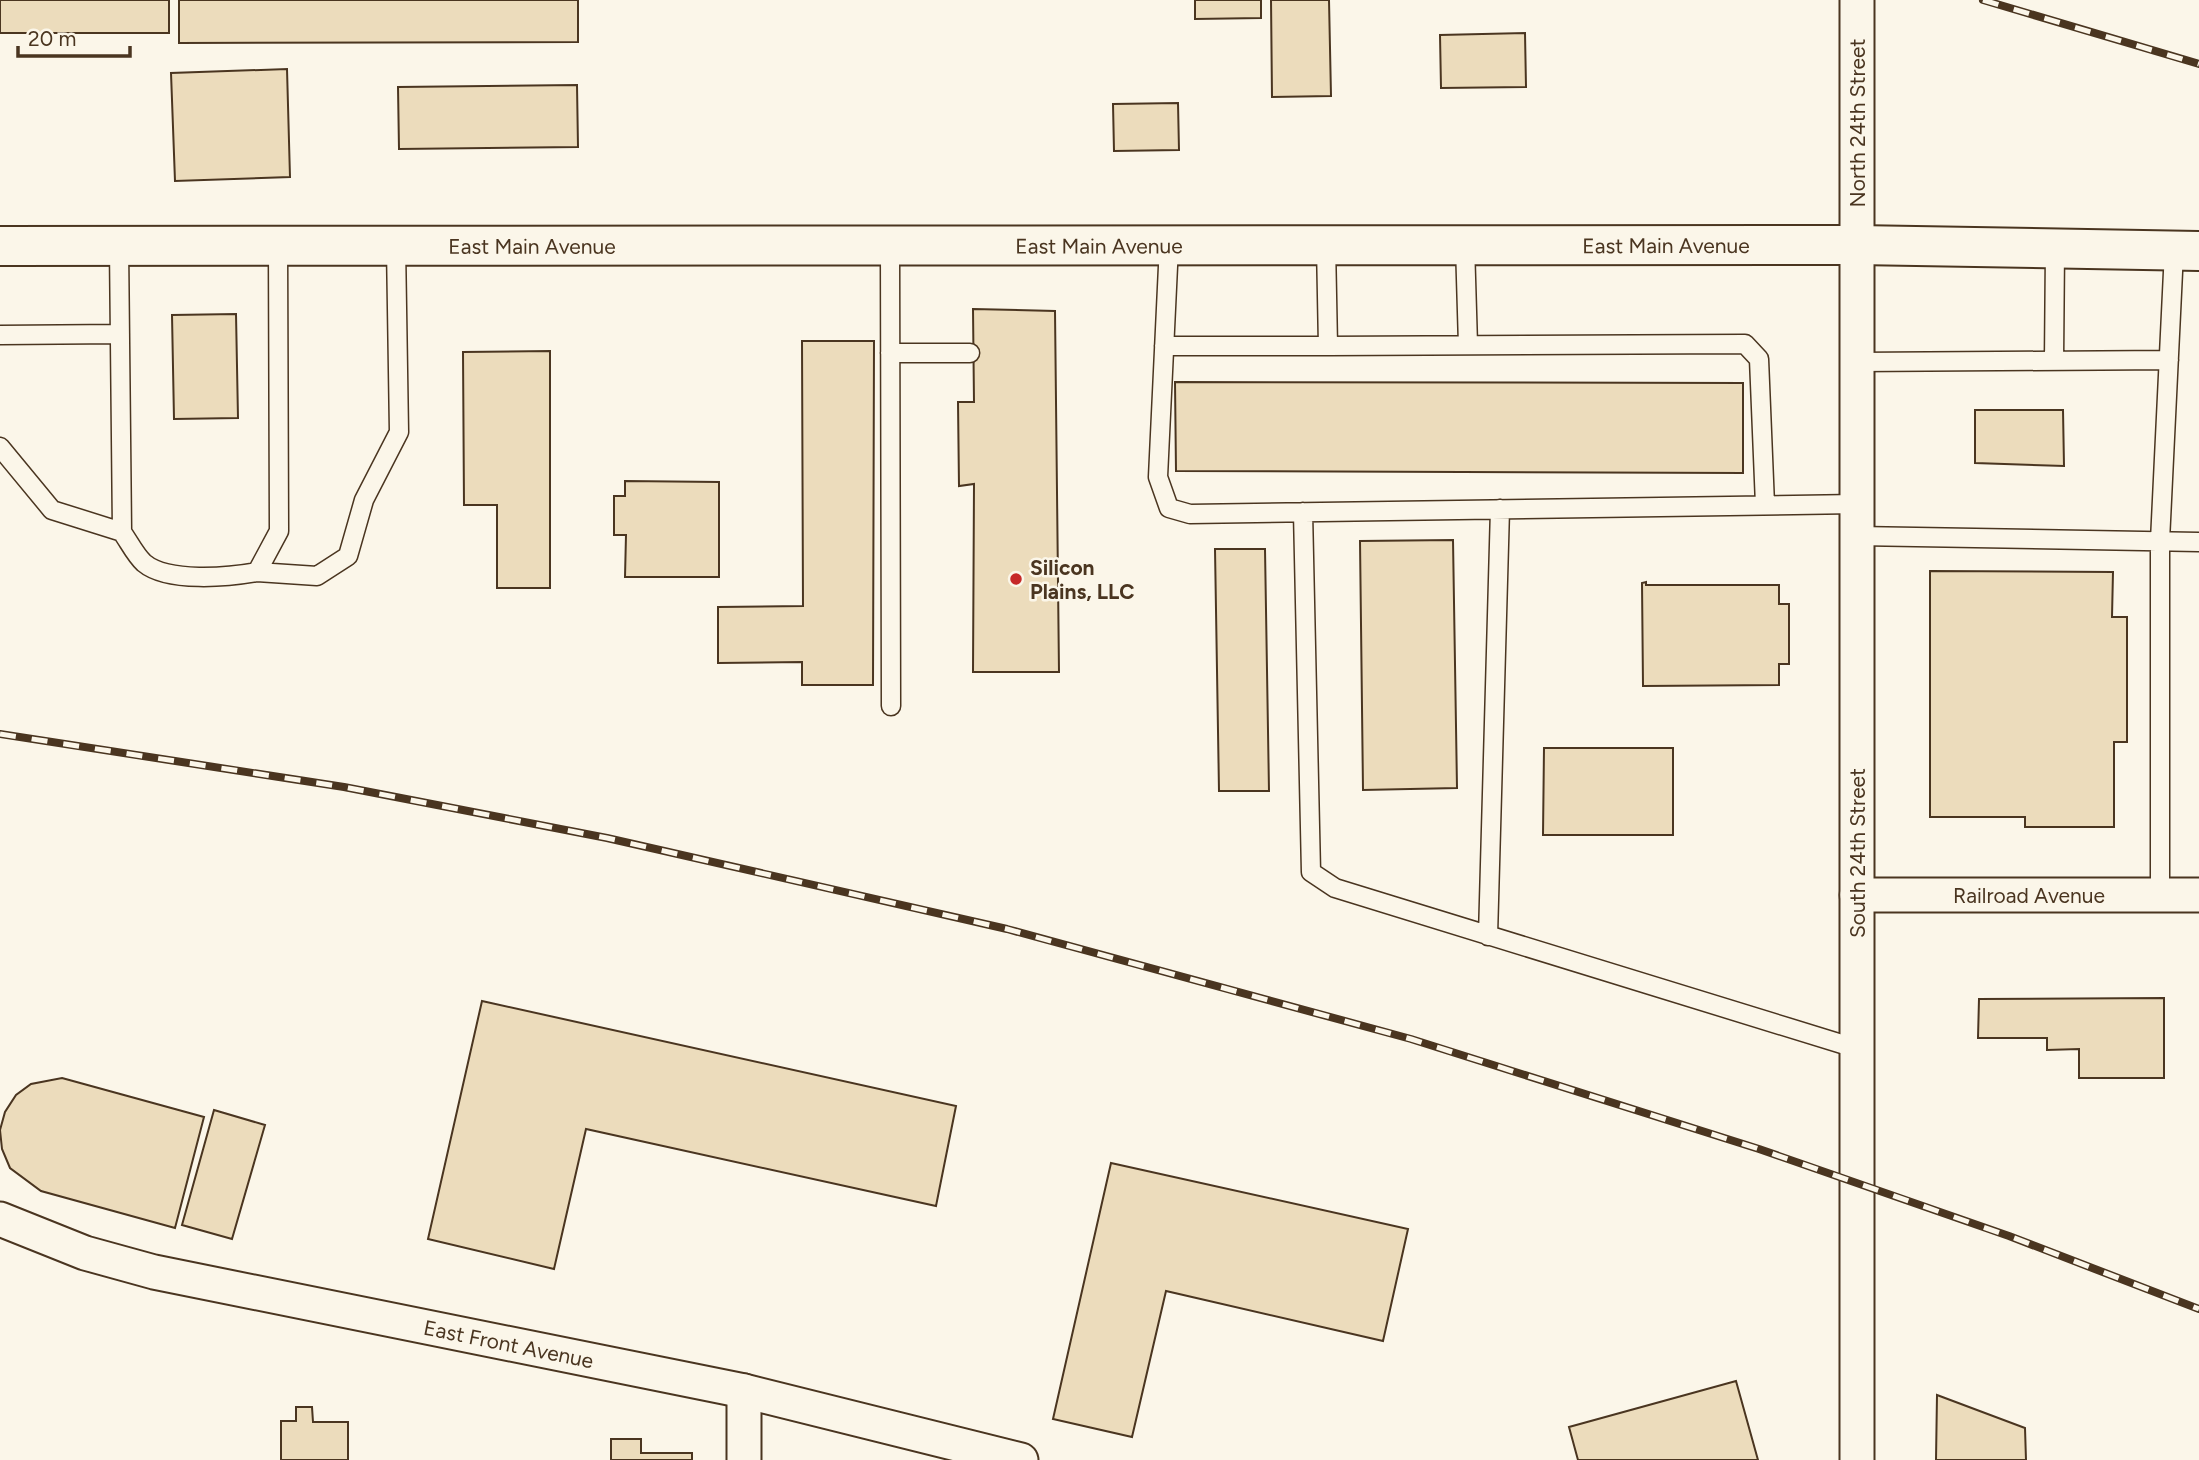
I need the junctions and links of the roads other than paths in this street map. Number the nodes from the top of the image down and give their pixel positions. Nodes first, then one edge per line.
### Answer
1 (1857, 0) edge
2 (1169, 245) junction
3 (1326, 245) junction
4 (1465, 245) junction
5 (1857, 245) junction
6 (0, 246) edge
7 (118, 246) junction
8 (278, 246) junction
9 (396, 246) junction
10 (890, 246) junction
11 (2055, 249) junction
12 (2187, 251) edge
13 (120, 334) junction
14 (0, 335) edge
15 (1468, 345) junction
16 (1164, 346) junction
17 (1328, 346) junction
18 (890, 353) junction
19 (970, 353) dead end
20 (2169, 360) junction
21 (2054, 361) junction
22 (1857, 362) junction
23 (0, 447) edge
24 (1765, 505) junction
25 (1500, 509) junction
26 (1303, 512) junction
27 (1857, 520) junction
28 (122, 532) junction
29 (2160, 541) junction
30 (2199, 542) edge
31 (257, 572) junction
32 (891, 706) dead end
33 (1857, 895) junction
34 (2160, 895) junction
35 (2199, 895) edge
36 (1489, 936) junction
37 (1858, 1049) junction
38 (0, 1219) edge
39 (744, 1391) junction
40 (744, 1460) edge
41 (1021, 1460) edge
42 (1857, 1460) edge

1 - 5 street, North 24th Street
2 - 3 main road, East Main Avenue
2 - 10 main road, East Main Avenue
2 - 16 lane
3 - 4 main road, East Main Avenue
3 - 17 lane
4 - 5 main road, East Main Avenue
4 - 15 lane
5 - 11 main road, East Main Avenue
5 - 22 street, South 24th Street
6 - 7 main road, East Main Avenue
7 - 8 main road, East Main Avenue
7 - 13 lane
8 - 9 main road, East Main Avenue
8 - 31 lane
9 - 10 main road, East Main Avenue
9 - 31 lane
10 - 18 lane
11 - 12 main road, East Main Avenue
11 - 21 lane
12 - 20 lane
13 - 14 lane
13 - 28 lane
15 - 17 lane
15 - 24 lane
16 - 17 lane
16 - 26 lane
18 - 19 lane
18 - 32 lane
20 - 21 lane
20 - 29 lane
21 - 22 lane
22 - 27 street, South 24th Street
23 - 28 lane
24 - 25 lane
24 - 27 lane
25 - 26 lane
25 - 36 lane
26 - 36 lane
27 - 29 lane
27 - 33 street, South 24th Street
28 - 31 lane
29 - 30 lane
29 - 34 lane
33 - 34 street, Railroad Avenue
33 - 37 street, South 24th Street
34 - 35 street, Railroad Avenue
36 - 37 lane
37 - 42 street, South 24th Street
38 - 39 street, East Front Avenue
39 - 40 street
39 - 41 street, East Front Avenue

